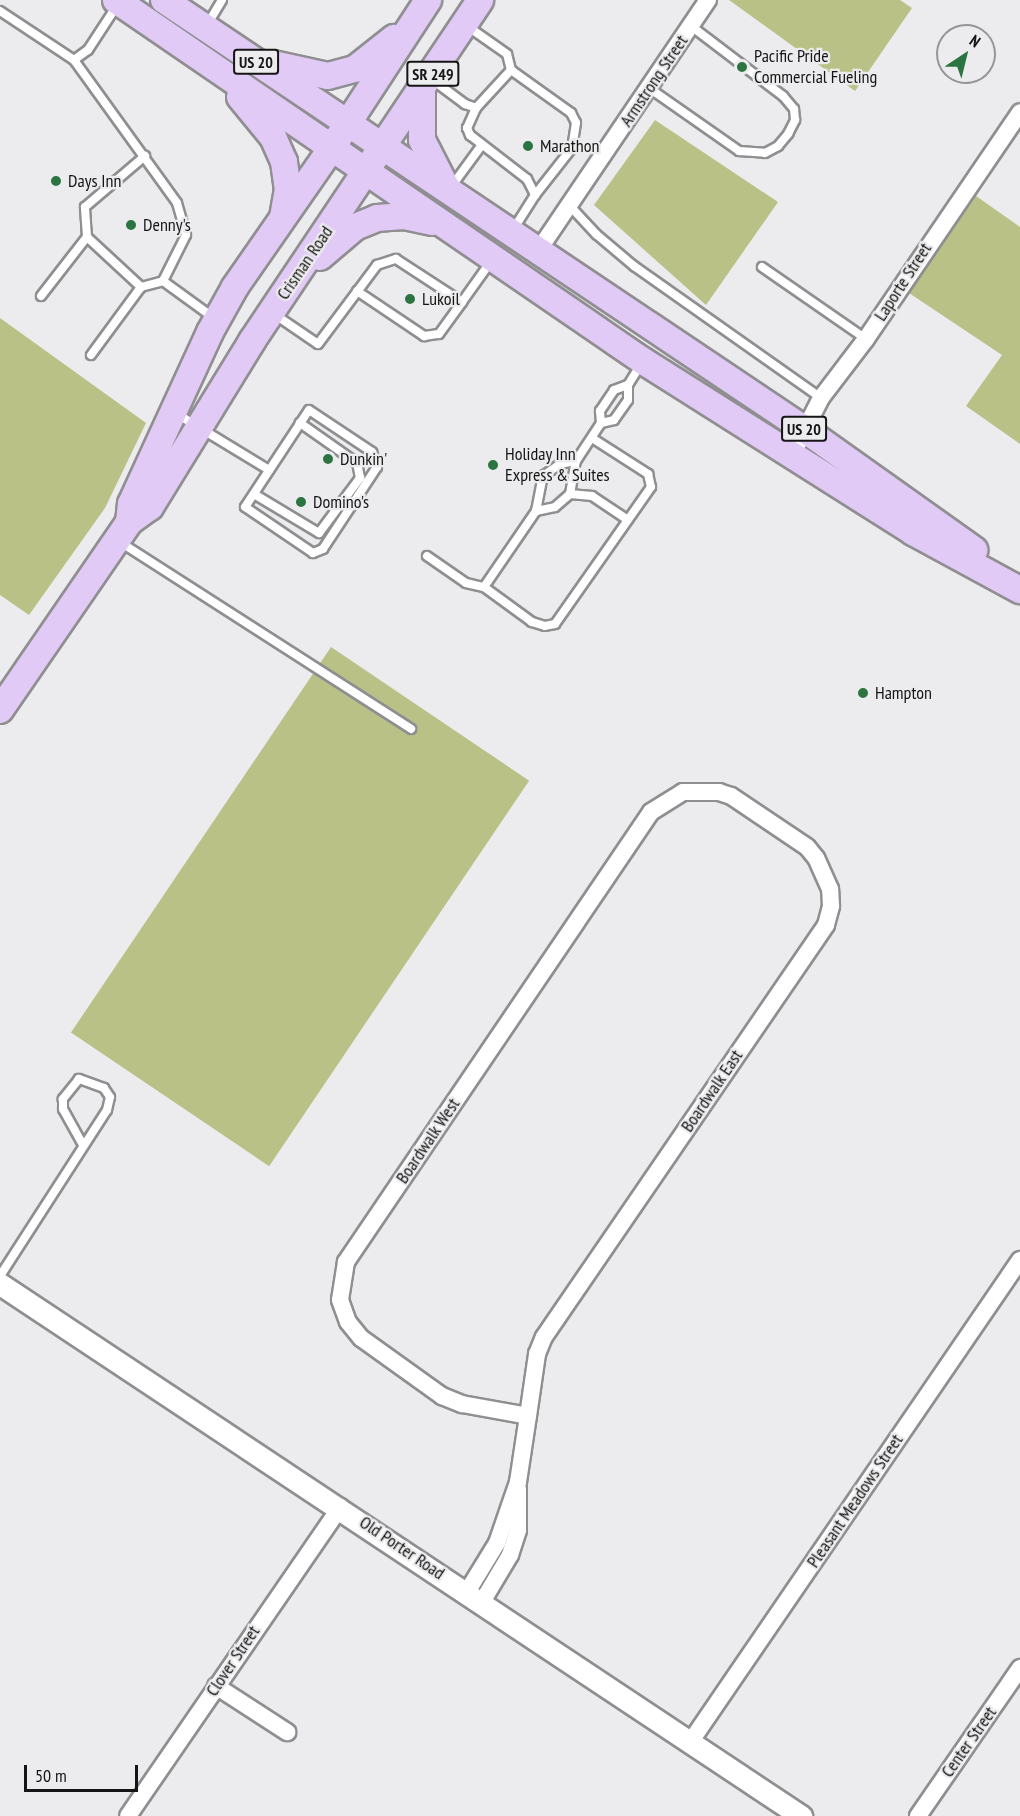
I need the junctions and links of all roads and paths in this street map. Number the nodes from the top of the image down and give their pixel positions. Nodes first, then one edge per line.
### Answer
1 (164, 0) edge
2 (222, 0) edge
3 (480, 0) edge
4 (708, 0) edge
5 (118, 1) edge
6 (423, 6) edge
7 (0, 11) edge
8 (464, 24) junction
9 (691, 26) junction
10 (205, 27) junction
11 (196, 55) junction
12 (246, 55) junction
13 (74, 60) junction
14 (511, 70) junction
15 (426, 84) junction
16 (649, 88) junction
17 (476, 108) junction
18 (1020, 112) edge
19 (348, 124) junction
20 (481, 146) junction
21 (384, 147) junction
22 (332, 149) junction
23 (144, 156) junction
24 (366, 173) junction
25 (448, 190) junction
26 (535, 195) junction
27 (569, 205) junction
28 (282, 220) junction
29 (444, 225) junction
30 (511, 233) junction
31 (87, 237) junction
32 (538, 251) junction
33 (493, 258) junction
34 (762, 267) dead end
35 (295, 278) junction
36 (163, 281) junction
37 (141, 287) junction
38 (357, 291) junction
39 (41, 296) dead end
40 (462, 302) junction
41 (271, 312) junction
42 (217, 320) junction
43 (866, 339) junction
44 (91, 355) dead end
45 (643, 361) junction
46 (628, 385) junction
47 (821, 398) junction
48 (175, 413) junction
49 (300, 423) junction
50 (601, 423) junction
51 (201, 426) junction
52 (804, 429) junction
53 (591, 438) junction
54 (792, 455) junction
55 (576, 461) junction
56 (269, 470) junction
57 (254, 494) junction
58 (570, 494) junction
59 (536, 511) junction
60 (628, 520) junction
61 (123, 531) junction
62 (427, 556) dead end
63 (1020, 583) edge
64 (484, 587) junction
65 (1020, 590) edge
66 (0, 711) edge
67 (411, 729) dead end
68 (666, 800) joint
69 (83, 1145) junction
70 (1020, 1260) edge
71 (0, 1276) edge
72 (0, 1284) edge
73 (528, 1416) junction
74 (340, 1507) junction
75 (475, 1597) junction
76 (1020, 1668) edge
77 (216, 1686) junction
78 (287, 1732) dead end
79 (691, 1741) junction
80 (128, 1816) edge
81 (801, 1816) edge
82 (918, 1816) edge

1 - 10 main road, US 20
2 - 10 lane
3 - 8 main road, Crisman Road / SR 249
4 - 9 street, Armstrong Street
5 - 11 main road, US 20
5 - 13 lane
6 - 12 main road
6 - 19 main road, Crisman Road / SR 249
7 - 13 lane
8 - 14 lane
8 - 15 main road, Crisman Road / SR 249
9 - 16 street, Armstrong Street
9 - 16 lane
10 - 12 main road, US 20
11 - 22 main road, US 20
11 - 28 main road
12 - 19 main road, US 20
13 - 23 lane
14 - 17 lane
14 - 26 lane
15 - 17 lane
15 - 21 main road, Crisman Road / SR 249
15 - 25 main road
16 - 27 street, Armstrong Street
17 - 20 lane
18 - 43 street, Laporte Street
19 - 21 main road, US 20
19 - 22 main road, Crisman Road / SR 249
20 - 25 lane
20 - 26 lane
21 - 24 main road, Crisman Road / SR 249
21 - 25 main road, US 20
22 - 24 main road, US 20
22 - 28 main road, Crisman Road
23 - 31 lane
23 - 36 lane
24 - 29 main road, US 20
24 - 35 main road, Crisman Road
25 - 30 main road, US 20
26 - 30 lane
27 - 32 street, Armstrong Street
27 - 47 lane
28 - 42 main road, Crisman Road
29 - 33 main road, US 20
29 - 35 main road
30 - 32 main road, US 20
31 - 37 lane
31 - 39 lane
32 - 52 main road, US 20
33 - 40 lane
33 - 45 main road, US 20
34 - 43 lane
35 - 41 main road, Crisman Road
36 - 37 lane
36 - 42 lane
37 - 44 lane
38 - 40 lane
38 - 40 lane
38 - 41 lane
41 - 51 main road, Crisman Road
42 - 48 main road, Crisman Road
43 - 47 street, Laporte Street
45 - 46 lane
45 - 54 main road, US 20
46 - 50 lane
46 - 50 lane
47 - 52 street, Laporte Street
48 - 51 lane
48 - 61 main road, Crisman Road
49 - 56 lane
49 - 57 lane
49 - 57 lane
50 - 53 lane
51 - 56 lane
51 - 61 main road, Crisman Road
52 - 54 street, Laporte Street
52 - 63 main road, US 20
53 - 55 lane
53 - 60 lane
54 - 65 main road, US 20
55 - 58 lane
55 - 59 lane
56 - 57 lane
58 - 59 lane
58 - 60 lane
59 - 64 lane
60 - 64 lane
61 - 66 main road, Crisman Road
61 - 67 lane
62 - 64 lane
68 - 73 street, Boardwalk East
68 - 73 street, Boardwalk West
69 - 69 lane
69 - 71 lane
70 - 79 street, Pleasant Meadows Street
72 - 74 street, Old Porter Road
73 - 75 street, Boardwalk East
74 - 75 street, Old Porter Road
74 - 77 street, Clover Street
75 - 79 street, Old Porter Road
76 - 82 street, Center Street
77 - 78 street
77 - 80 street, Clover Street
79 - 81 street, Old Porter Road

